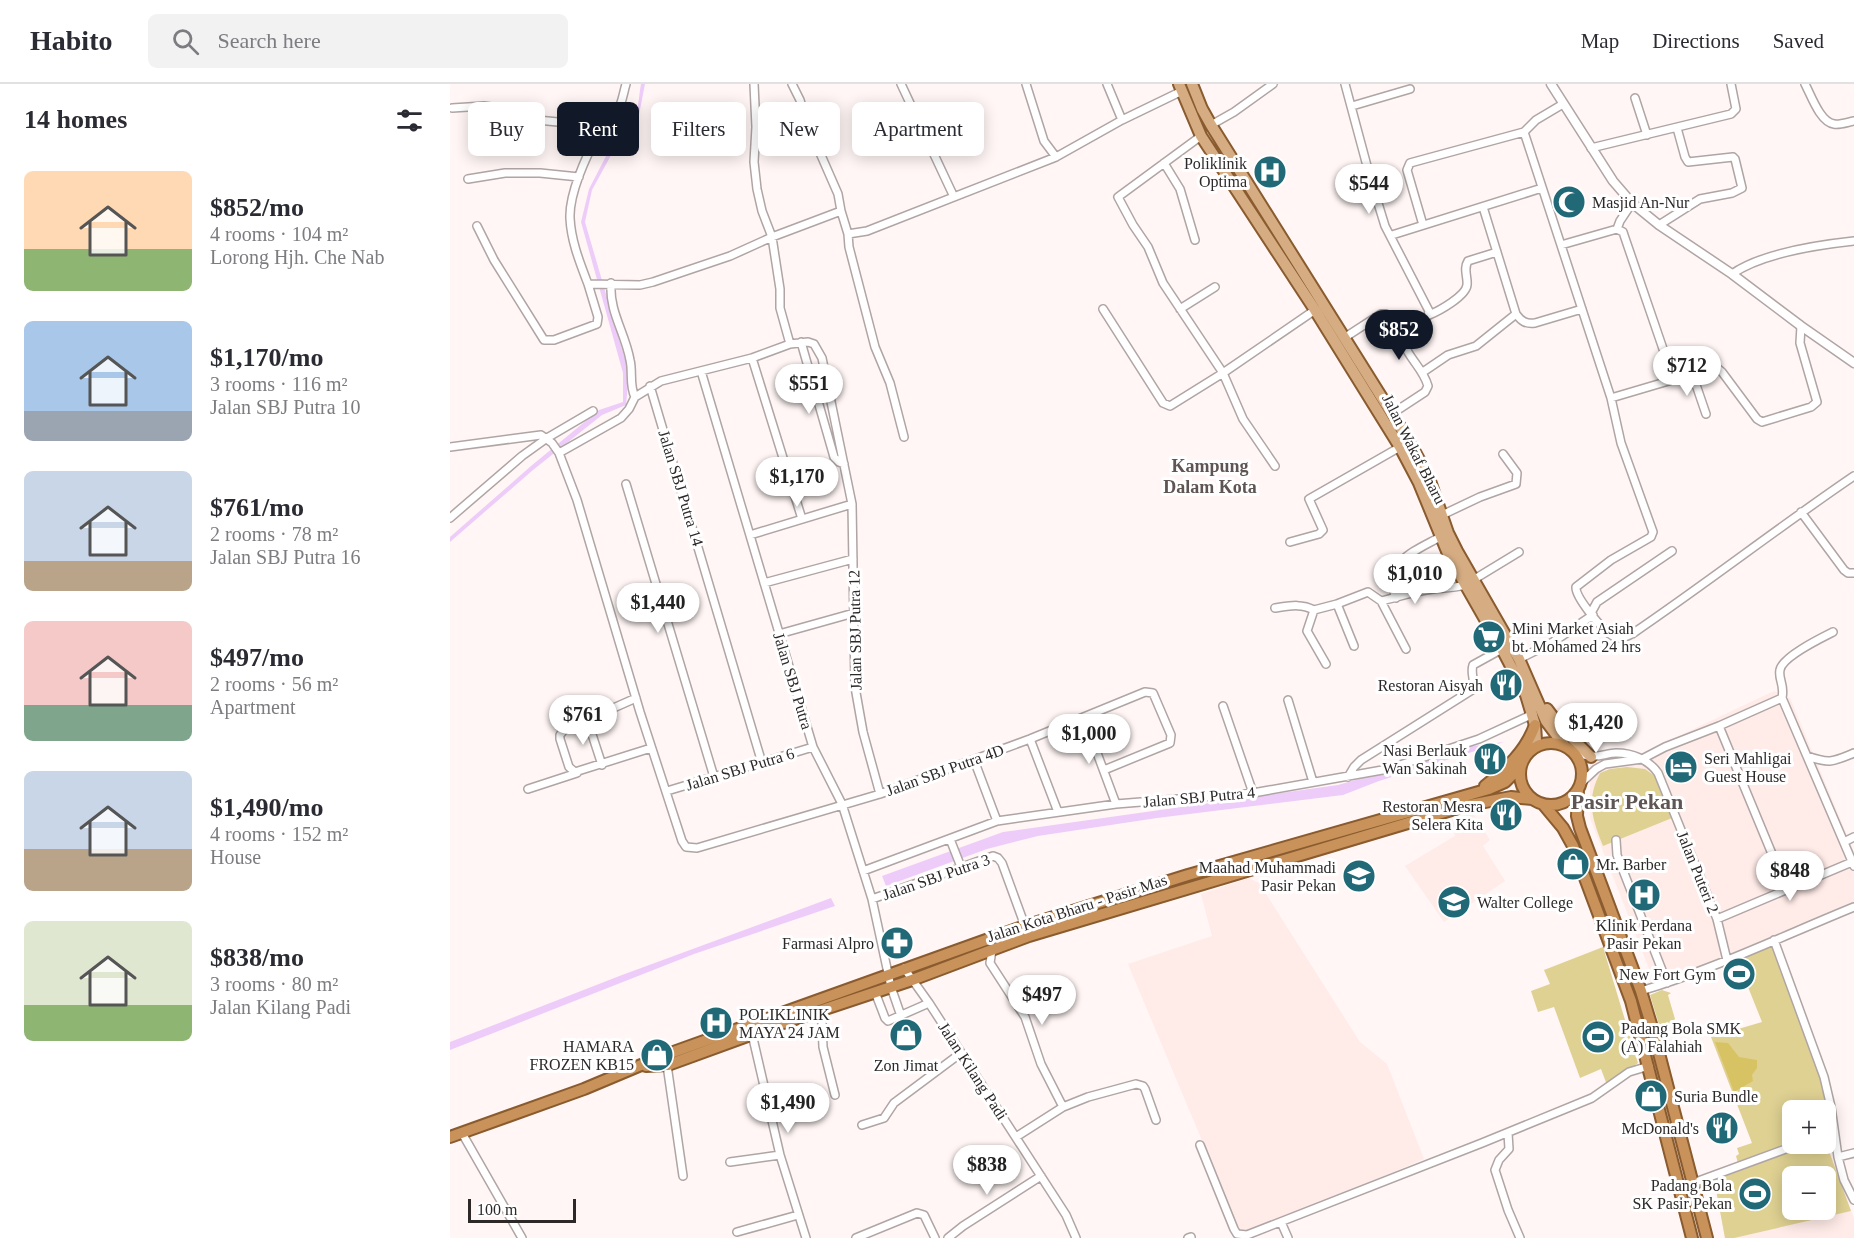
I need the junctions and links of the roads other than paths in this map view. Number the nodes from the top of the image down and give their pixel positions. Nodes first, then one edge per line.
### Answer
1 (626, 84) edge
2 (754, 84) edge
3 (792, 84) edge
4 (901, 84) edge
5 (1026, 84) edge
6 (1107, 84) edge
7 (1192, 84) edge
8 (1273, 84) edge
9 (1345, 84) edge
10 (1551, 84) edge
11 (1731, 84) edge
12 (1805, 84) edge
13 (1181, 87) edge
14 (1410, 89) dead end
15 (1635, 99) dead end
16 (622, 102) edge
17 (1563, 104) junction
18 (1352, 106) junction
19 (452, 108) dead end
20 (1122, 120) junction
21 (1854, 121) edge
22 (557, 122) edge
23 (1211, 125) junction
24 (1677, 128) junction
25 (1524, 132) junction
26 (1647, 135) junction
27 (1201, 136) junction
28 (1591, 148) junction
29 (589, 156) edge
30 (1056, 157) junction
31 (1164, 163) junction
32 (579, 177) junction
33 (468, 179) dead end
34 (1542, 188) junction
35 (954, 197) junction
36 (1632, 203) junction
37 (1483, 207) junction
38 (841, 211) junction
39 (1423, 225) junction
40 (1659, 225) junction
41 (477, 226) dead end
42 (1617, 229) junction
43 (848, 234) junction
44 (1392, 235) junction
45 (772, 237) junction
46 (1195, 240) dead end
47 (1854, 240) edge
48 (1561, 245) junction
49 (1497, 252) junction
50 (1732, 274) junction
51 (609, 283) junction
52 (591, 284) junction
53 (1215, 286) dead end
54 (1103, 309) dead end
55 (1180, 309) junction
56 (1582, 309) junction
57 (1315, 310) junction
58 (1516, 314) junction
59 (1429, 315) junction
60 (1801, 326) junction
61 (1402, 336) junction
62 (1344, 338) junction
63 (801, 342) junction
64 (790, 344) junction
65 (752, 358) junction
66 (1854, 363) edge
67 (701, 372) junction
68 (1423, 372) junction
69 (1223, 373) junction
70 (1692, 373) junction
71 (1673, 378) junction
72 (650, 386) junction
73 (635, 397) junction
74 (1611, 398) junction
75 (592, 411) dead end
76 (1393, 413) junction
77 (1706, 414) dead end
78 (904, 437) dead end
79 (549, 440) junction
80 (450, 447) edge
81 (1400, 447) junction
82 (558, 452) junction
83 (1503, 454) dead end
84 (844, 464) junction
85 (1275, 466) dead end
86 (1854, 476) edge
87 (626, 484) dead end
88 (852, 504) junction
89 (1801, 512) junction
90 (1442, 515) junction
91 (450, 518) edge
92 (802, 519) junction
93 (750, 535) junction
94 (1440, 537) junction
95 (1290, 542) dead end
96 (1672, 551) dead end
97 (1519, 552) dead end
98 (853, 559) junction
99 (1854, 573) edge
100 (1470, 583) junction
101 (764, 584) junction
102 (1396, 598) junction
103 (1381, 601) junction
104 (1337, 603) junction
105 (1275, 608) dead end
106 (1314, 610) junction
107 (854, 614) junction
108 (1592, 614) junction
109 (1833, 632) dead end
110 (779, 634) junction
111 (1354, 646) dead end
112 (1406, 649) dead end
113 (1502, 649) junction
114 (1519, 659) junction
115 (1326, 664) dead end
116 (1525, 673) junction
117 (636, 698) junction
118 (1782, 698) junction
119 (1288, 700) dead end
120 (1223, 706) dead end
121 (1084, 717) junction
122 (1534, 719) junction
123 (587, 720) junction
124 (1719, 726) junction
125 (1030, 739) junction
126 (813, 747) junction
127 (651, 748) junction
128 (1532, 748) junction
129 (1568, 749) junction
130 (1854, 753) edge
131 (1807, 756) junction
132 (1591, 757) junction
133 (1642, 759) junction
134 (974, 760) junction
135 (762, 763) junction
136 (602, 765) junction
137 (1520, 767) junction
138 (1104, 770) junction
139 (579, 772) junction
140 (714, 777) junction
141 (1348, 777) junction
142 (1313, 782) junction
143 (1579, 787) junction
144 (528, 789) dead end
145 (667, 791) junction
146 (1478, 791) junction
147 (1253, 793) junction
148 (880, 794) junction
149 (1538, 801) junction
150 (842, 804) junction
151 (1116, 804) junction
152 (1058, 812) junction
153 (997, 821) junction
154 (1854, 837) edge
155 (1616, 840) dead end
156 (951, 841) junction
157 (1844, 842) junction
158 (1853, 864) edge
159 (960, 865) junction
160 (863, 872) junction
161 (1787, 890) junction
162 (872, 899) junction
163 (1854, 907) edge
164 (1717, 919) junction
165 (1025, 926) junction
166 (1774, 940) junction
167 (992, 951) junction
168 (1727, 960) junction
169 (904, 968) junction
170 (888, 974) junction
171 (912, 980) junction
172 (1667, 983) junction
173 (891, 987) junction
174 (1641, 991) junction
175 (875, 992) junction
176 (929, 1003) junction
177 (818, 1011) junction
178 (901, 1016) junction
179 (752, 1034) junction
180 (961, 1053) junction
181 (667, 1065) junction
182 (1649, 1066) junction
183 (637, 1067) junction
184 (835, 1095) dead end
185 (1829, 1100) edge
186 (1064, 1107) junction
187 (1156, 1120) dead end
188 (862, 1125) dead end
189 (462, 1133) junction
190 (1508, 1133) junction
191 (450, 1137) edge
192 (1016, 1137) junction
193 (1200, 1145) dead end
194 (1836, 1147) edge
195 (1782, 1150) edge
196 (1854, 1153) edge
197 (780, 1155) junction
198 (1838, 1157) junction
199 (730, 1162) dead end
200 (683, 1176) dead end
201 (1041, 1176) junction
202 (1693, 1183) junction
203 (1854, 1200) edge
204 (798, 1215) junction
205 (1281, 1222) junction
206 (737, 1232) dead end
207 (522, 1238) edge
208 (806, 1238) edge
209 (856, 1238) edge
210 (935, 1238) edge
211 (948, 1238) edge
212 (1077, 1238) edge
213 (1288, 1238) edge
214 (1520, 1238) edge
215 (1692, 1238) edge
216 (1707, 1238) edge

1 - 16 street
2 - 45 street
3 - 38 street
4 - 35 street
5 - 30 street
6 - 20 street
7 - 23 main road, Jalan Wakaf Bharu
8 - 23 street
9 - 18 street
10 - 17 street
11 - 24 street
12 - 21 street
13 - 20 street
13 - 27 main road, Jalan Wakaf Bharu
14 - 18 street
15 - 26 street
17 - 25 street
17 - 28 street
18 - 44 street
19 - 22 street
20 - 30 street
23 - 62 main road, Jalan Wakaf Bharu
24 - 26 street
24 - 40 street
25 - 34 street
25 - 39 street
26 - 28 street
27 - 31 street
27 - 57 main road, Jalan Wakaf Bharu
28 - 36 street
29 - 32 street
30 - 35 street
31 - 46 street
31 - 55 street
32 - 33 street
32 - 52 street
34 - 37 street
34 - 48 street
35 - 43 street
36 - 40 street
36 - 42 street
37 - 39 street
37 - 49 street
38 - 43 street
38 - 45 street
39 - 44 street
40 - 50 street
41 - 52 street
42 - 48 street
42 - 71 street
43 - 78 street
44 - 59 street
45 - 51 street
45 - 64 street
47 - 50 street
48 - 56 street
49 - 58 street
49 - 59 street
50 - 60 street
51 - 52 street
51 - 73 street
53 - 55 street
54 - 69 street
55 - 69 street
56 - 58 street
56 - 74 street
57 - 69 street
57 - 81 main road, Jalan Wakaf Bharu
58 - 68 street
59 - 61 street
60 - 66 street
60 - 70 street
61 - 62 street
61 - 68 street
62 - 76 main road, Jalan Wakaf Bharu
63 - 64 street
63 - 84 street, Jalan SBJ Putra 12
63 - 84 street, Jalan SBJ Putra 12
64 - 65 street
65 - 67 street
65 - 92 street
67 - 72 street
67 - 93 street, Jalan SBJ Putra
68 - 76 street
69 - 85 street
70 - 71 street
70 - 77 street
71 - 74 street
72 - 73 street
72 - 135 street, Jalan SBJ Putra 14
73 - 82 street
74 - 108 street
75 - 79 street
76 - 90 main road, Jalan Wakaf Bharu
79 - 80 street
79 - 82 street
79 - 91 street
81 - 94 main road, Jalan Wakaf Bharu
81 - 95 street
82 - 117 street
83 - 90 street
84 - 88 street, Jalan SBJ Putra 12
86 - 89 street
87 - 140 street
88 - 92 street
88 - 98 street, Jalan SBJ Putra 12
89 - 99 street
89 - 108 street
90 - 100 main road, Jalan Wakaf Bharu
92 - 93 street
93 - 101 street, Jalan SBJ Putra
94 - 100 main road, Jalan Wakaf Bharu
94 - 102 street
96 - 108 street
97 - 100 street
98 - 101 street
98 - 107 street, Jalan SBJ Putra 12
100 - 102 street
100 - 113 main road, Jalan Wakaf Bharu
100 - 114 main road, Jalan Wakaf Bharu
101 - 110 street, Jalan SBJ Putra
102 - 103 street
103 - 104 street
103 - 112 street
104 - 106 street
104 - 111 street
105 - 106 street
106 - 115 street
107 - 110 street
107 - 148 street, Jalan SBJ Putra 12
108 - 114 street
109 - 118 street
110 - 126 street, Jalan SBJ Putra
113 - 122 main road, Jalan Wakaf Bharu
113 - 141 street
114 - 116 main road, Jalan Wakaf Bharu
116 - 129 main road, Jalan Wakaf Bharu
116 - 132 main road
117 - 123 street
117 - 127 street
118 - 124 street
118 - 131 street
119 - 142 street
120 - 147 street
121 - 125 street, Jalan SBJ Putra 4D
121 - 138 street
121 - 138 street, Jalan SBJ Putra 4D
122 - 128 main road
122 - 141 street, Jalan SBJ Putra 4
122 - 146 highway
123 - 136 street
123 - 139 street
124 - 133 street
124 - 161 street
125 - 134 street, Jalan SBJ Putra 4D
125 - 152 street
126 - 135 street, Jalan SBJ Putra 6
126 - 150 street, Jalan SBJ Putra
127 - 136 street
127 - 145 street
128 - 129 highway
128 - 137 highway
129 - 132 street
129 - 143 highway
130 - 131 street
131 - 157 street
132 - 133 street
133 - 143 street
133 - 164 street, Jalan Puteri 2
134 - 148 street, Jalan SBJ Putra 4D
134 - 153 street
135 - 140 street, Jalan SBJ Putra 6
136 - 139 street
137 - 146 highway, Jalan Kota Bharu - Pasir Mas
137 - 149 highway
138 - 151 street
139 - 144 street
140 - 145 street, Jalan SBJ Putra 6
141 - 142 street, Jalan SBJ Putra 4
142 - 147 street, Jalan SBJ Putra 4
143 - 149 highway
143 - 174 highway
145 - 150 street, Jalan SBJ Putra 4D
146 - 165 highway, Jalan Kota Bharu - Pasir Mas
147 - 151 street, Jalan SBJ Putra 4
148 - 150 street, Jalan SBJ Putra 4D
149 - 167 highway, Jalan Kota Bharu - Pasir Mas
149 - 182 highway
150 - 160 street, Jalan SBJ Putra
151 - 152 street, Jalan SBJ Putra 4
152 - 153 street, Jalan SBJ Putra 4
153 - 156 street, Jalan SBJ Putra 4
154 - 157 street
155 - 172 street
156 - 159 street
156 - 160 street, Jalan SBJ Putra 4
157 - 158 street
158 - 161 street
159 - 162 street, Jalan SBJ Putra 3
159 - 165 street, Jalan SBJ Putra 3
160 - 162 street, Jalan SBJ Putra
161 - 164 street
162 - 170 street, Jalan SBJ Putra
163 - 166 street
164 - 168 street, Jalan Puteri 2
165 - 169 highway, Jalan Kota Bharu - Pasir Mas
166 - 168 street
166 - 185 street
167 - 171 highway, Jalan Kota Bharu - Pasir Mas
167 - 186 street
168 - 172 street
169 - 170 highway, Jalan Kota Bharu - Pasir Mas
169 - 171 street, Jalan Kilang Padi
170 - 173 street, Jalan SBJ Putra
170 - 183 highway, Jalan Kota Bharu - Pasir Mas
171 - 173 highway, Jalan Kota Bharu - Pasir Mas
171 - 176 street, Jalan Kilang Padi
172 - 174 street
173 - 175 highway, Jalan Kota Bharu - Pasir Mas
173 - 178 street, Jalan SBJ Putra
174 - 202 highway
175 - 177 highway, Jalan Kota Bharu - Pasir Mas
175 - 178 street
176 - 178 street
176 - 180 street, Jalan Kilang Padi
177 - 179 highway, Jalan Kota Bharu - Pasir Mas
177 - 184 street
179 - 181 highway, Jalan Kota Bharu - Pasir Mas
179 - 197 street
180 - 188 street
180 - 192 street, Jalan Kilang Padi
181 - 183 highway, Jalan Kota Bharu - Pasir Mas
181 - 200 street
182 - 190 street
182 - 215 highway
183 - 189 highway, Jalan Kota Bharu - Pasir Mas
186 - 187 street
186 - 192 street
189 - 191 highway, Jalan Kota Bharu - Pasir Mas
189 - 207 street
190 - 205 street
190 - 214 street
192 - 201 street, Jalan Kilang Padi
193 - 205 street
194 - 198 street
195 - 202 street
196 - 198 street
197 - 199 street
197 - 204 street
198 - 203 street
201 - 211 street
201 - 212 street, Jalan Kilang Padi
202 - 216 highway
204 - 206 street
204 - 208 street
205 - 213 street
209 - 210 street

